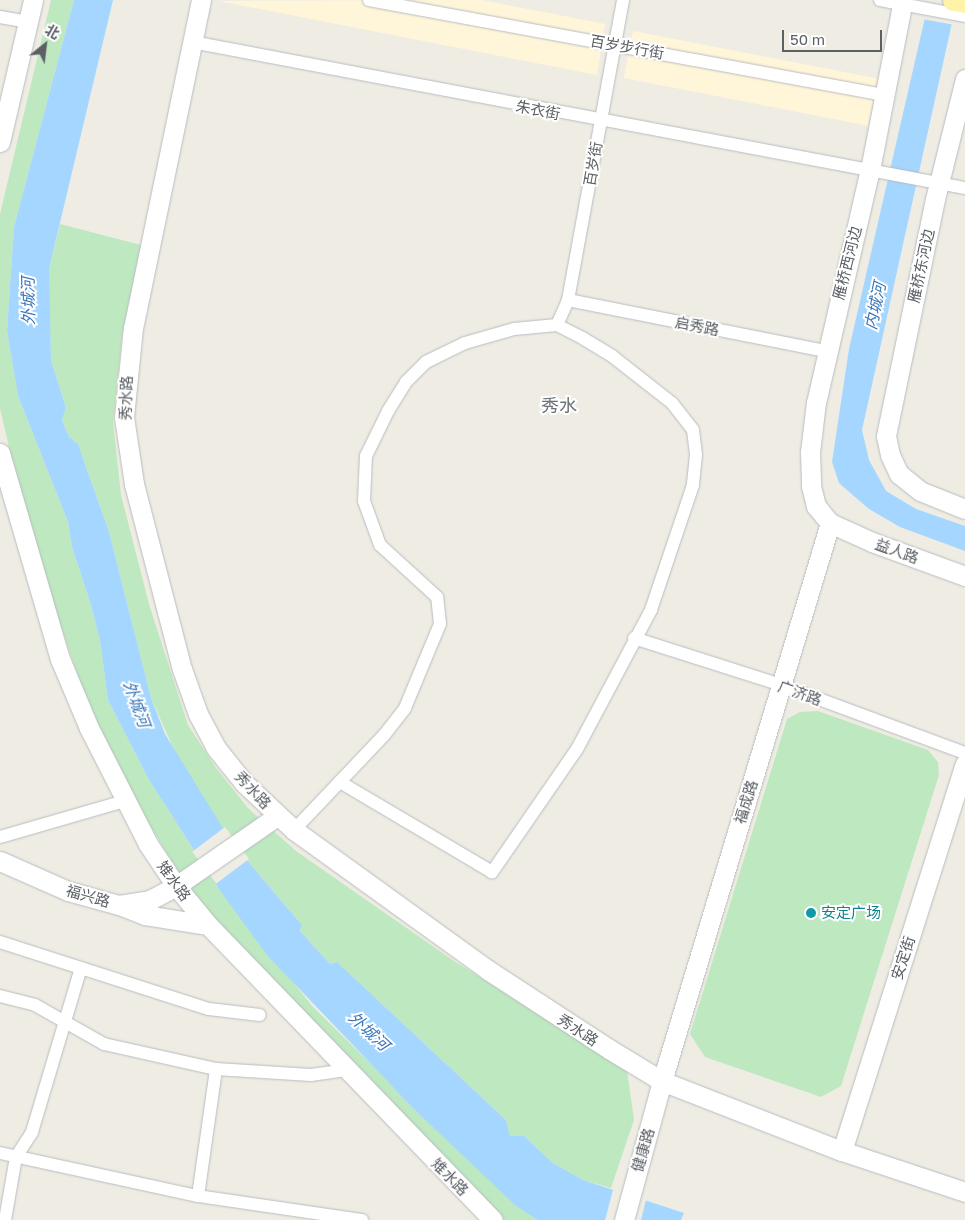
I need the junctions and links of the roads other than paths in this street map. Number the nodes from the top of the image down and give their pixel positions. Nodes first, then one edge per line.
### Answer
1 (33, 0) edge
2 (200, 0) edge
3 (369, 0) edge
4 (623, 0) edge
5 (880, 0) edge
6 (953, 0) edge
7 (965, 2) edge
8 (907, 4) edge
9 (965, 16) edge
10 (0, 17) edge
11 (27, 22) junction
12 (192, 42) junction
13 (614, 45) junction
14 (965, 79) edge
15 (884, 95) junction
16 (600, 122) junction
17 (0, 142) edge
18 (877, 171) junction
19 (931, 181) junction
20 (965, 188) edge
21 (568, 300) junction
22 (557, 326) junction
23 (826, 351) junction
24 (0, 453) edge
25 (965, 508) edge
26 (830, 523) junction
27 (965, 576) edge
28 (634, 638) junction
29 (781, 685) junction
30 (965, 753) edge
31 (965, 764) edge
32 (340, 782) junction
33 (125, 801) junction
34 (277, 816) junction
35 (294, 830) junction
36 (0, 837) edge
37 (0, 861) edge
38 (183, 882) junction
39 (119, 905) junction
40 (208, 925) junction
41 (0, 942) edge
42 (81, 968) junction
43 (0, 996) edge
44 (260, 1015) dead end
45 (66, 1021) junction
46 (216, 1069) junction
47 (348, 1070) junction
48 (662, 1081) junction
49 (842, 1151) junction
50 (0, 1153) edge
51 (16, 1157) junction
52 (965, 1192) edge
53 (198, 1196) junction
54 (5, 1220) edge
55 (362, 1220) edge
56 (492, 1220) edge
57 (624, 1220) edge

1 - 11 street
2 - 12 street, 秀水路
3 - 13 street, 百岁步行街
4 - 13 street, 百岁街
5 - 8 street
6 - 7 main road
8 - 9 street
8 - 15 street, 雁桥西河边
10 - 11 street
11 - 17 street
12 - 16 street, 朱衣街
12 - 34 street, 秀水路
13 - 15 street, 百岁步行街
13 - 16 street, 百岁街
14 - 19 street, 雁桥东河边
15 - 18 street, 雁桥西河边
16 - 18 street, 朱衣街
16 - 21 street, 百岁街
18 - 19 street, 朱衣街
18 - 23 street, 雁桥西河边
19 - 20 street, 朱衣街
19 - 25 street, 雁桥东河边
21 - 22 street, 百岁街
21 - 23 street, 启秀路
22 - 28 street
22 - 32 street
23 - 26 street, 雁桥西河边
24 - 33 street, 雉水路
26 - 27 street, 益人路
26 - 29 street, 福成路
28 - 29 street, 广济路
28 - 32 street
29 - 30 street, 广济路
29 - 48 street, 福成路
31 - 49 street, 安定街
32 - 35 street
33 - 36 street
33 - 38 street, 雉水路
34 - 35 street, 秀水路
34 - 38 street, 福兴路
35 - 48 street, 秀水路
37 - 39 street, 福兴路
38 - 39 street, 福兴路
38 - 40 street, 雉水路
39 - 40 street
40 - 47 street, 雉水路
41 - 42 street
42 - 44 street
42 - 45 street
43 - 45 street
45 - 46 street
45 - 51 street
46 - 47 street
46 - 53 street
47 - 56 street, 雉水路
48 - 49 street, 秀水路
48 - 57 street, 健康路
49 - 52 street, 秀水路
50 - 51 street
51 - 53 street
51 - 54 street
53 - 55 street

